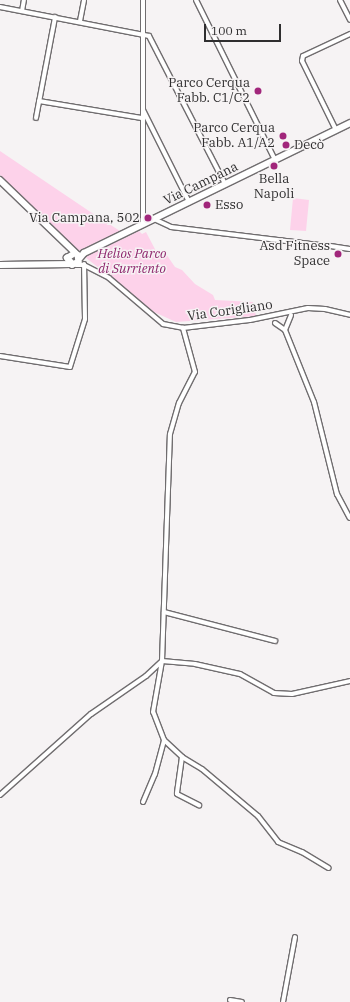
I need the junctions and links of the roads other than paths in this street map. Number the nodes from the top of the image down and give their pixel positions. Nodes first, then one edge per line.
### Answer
1 (24, 0) edge
2 (84, 0) edge
3 (143, 0) edge
4 (196, 0) edge
5 (340, 0) edge
6 (0, 7) edge
7 (22, 11) junction
8 (55, 17) junction
9 (350, 20) edge
10 (80, 21) junction
11 (142, 33) junction
12 (350, 34) edge
13 (39, 101) junction
14 (142, 108) junction
15 (36, 118) dead end
16 (142, 118) junction
17 (350, 123) edge
18 (336, 130) junction
19 (275, 160) junction
20 (0, 180) edge
21 (225, 184) junction
22 (189, 202) junction
23 (154, 219) junction
24 (142, 225) junction
25 (350, 248) edge
26 (75, 256) junction
27 (73, 264) junction
28 (0, 265) edge
29 (58, 265) junction
30 (84, 265) junction
31 (291, 315) dead end
32 (350, 315) edge
33 (275, 323) dead end
34 (183, 328) junction
35 (285, 330) junction
36 (0, 356) edge
37 (350, 518) edge
38 (164, 612) junction
39 (275, 641) dead end
40 (162, 661) junction
41 (350, 681) edge
42 (164, 740) junction
43 (182, 757) junction
44 (0, 795) edge
45 (143, 802) dead end
46 (200, 804) dead end
47 (329, 868) dead end
48 (295, 937) dead end
49 (230, 1000) dead end
50 (242, 1002) edge
51 (283, 1002) edge

1 - 7 street
2 - 10 street
3 - 11 street
4 - 19 street
5 - 9 street
6 - 7 street
7 - 8 street
8 - 10 street
8 - 13 street
10 - 11 street
11 - 14 street
11 - 21 street
12 - 18 street
13 - 15 street
13 - 16 street
14 - 16 street
14 - 22 street
16 - 24 street
17 - 18 main road, Via Campana
18 - 19 main road, Via Campana
19 - 21 main road, Via Campana
20 - 26 main road
21 - 22 main road, Via Campana
22 - 23 main road, Via Campana
23 - 24 main road, Via Campana
23 - 25 street
24 - 26 main road, Via Campana
26 - 27 main road
26 - 27 main road
26 - 29 main road
26 - 30 street
27 - 29 main road
27 - 30 street
28 - 29 main road
30 - 34 street, Via Corigliano
30 - 36 street
31 - 35 street
32 - 34 street, Via Corigliano
33 - 35 street
34 - 38 street
35 - 37 street
38 - 39 street
38 - 40 street
40 - 41 street
40 - 42 street
40 - 44 street
42 - 43 street
42 - 45 street
43 - 46 street
43 - 47 street
48 - 51 street
49 - 50 street

